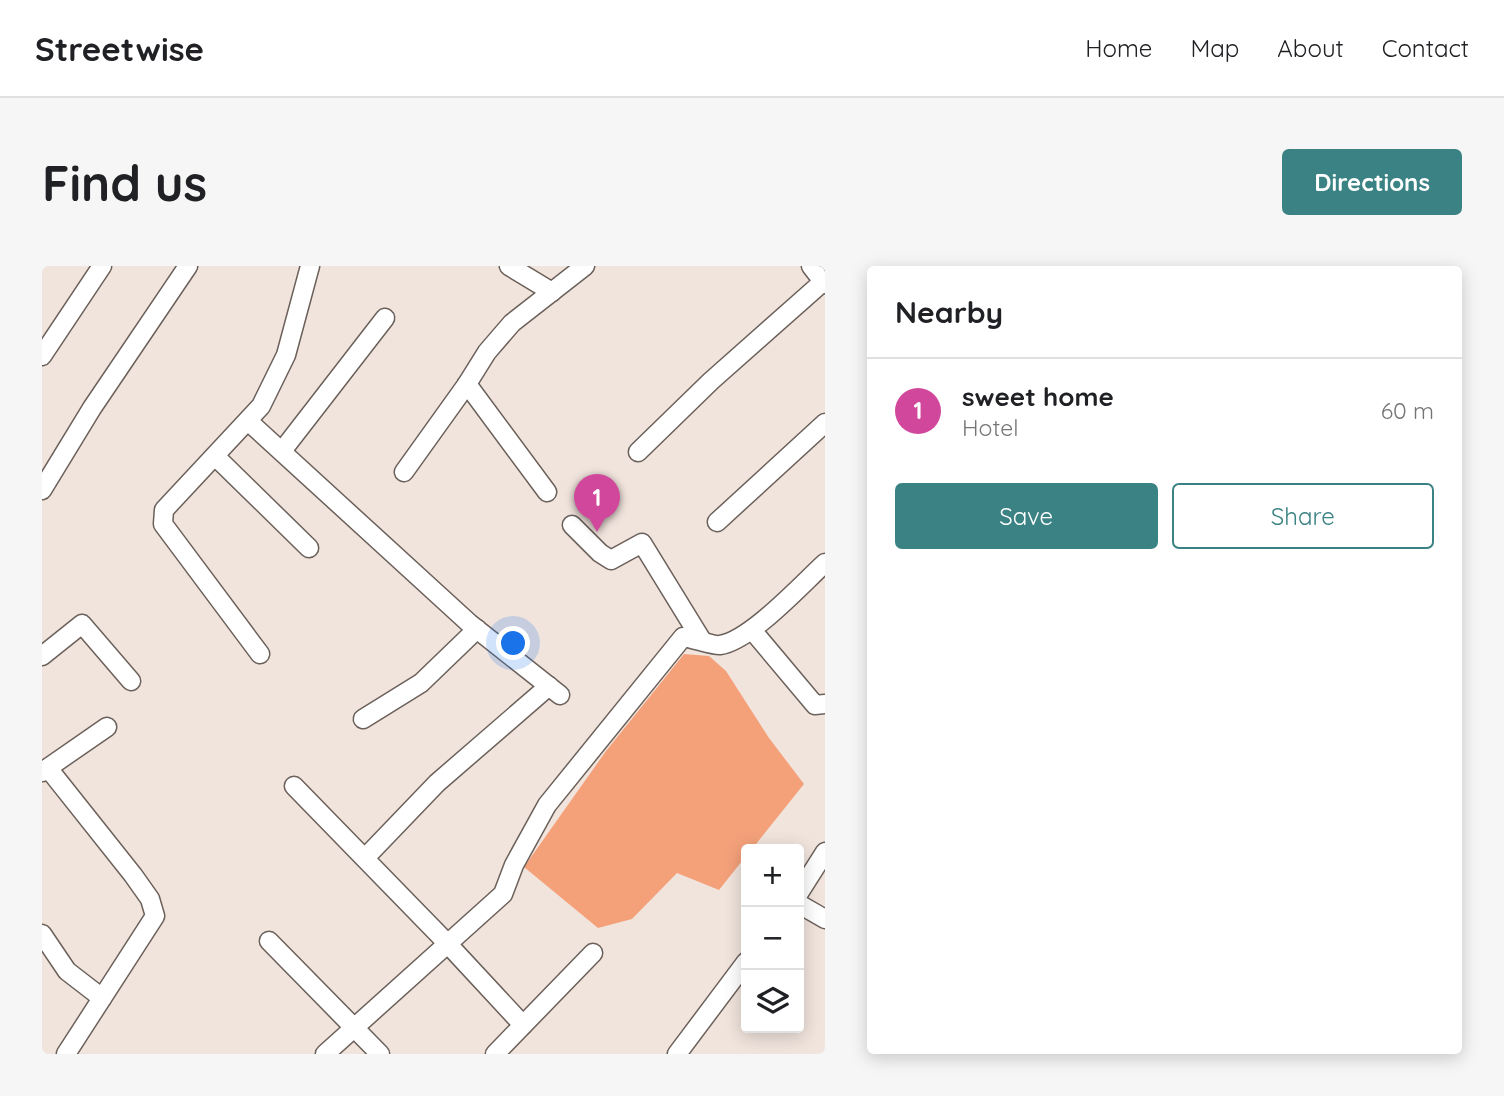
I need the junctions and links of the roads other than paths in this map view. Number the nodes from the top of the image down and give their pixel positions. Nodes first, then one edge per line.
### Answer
1 (102, 266) edge
2 (188, 266) edge
3 (310, 266) edge
4 (509, 266) edge
5 (585, 266) edge
6 (811, 266) edge
7 (824, 282) edge
8 (552, 292) junction
9 (385, 318) dead end
10 (42, 356) edge
11 (467, 384) junction
12 (248, 421) junction
13 (825, 423) edge
14 (282, 451) junction
15 (638, 453) dead end
16 (215, 456) junction
17 (404, 472) dead end
18 (42, 491) edge
19 (547, 492) dead end
20 (717, 522) dead end
21 (572, 525) dead end
22 (309, 548) dead end
23 (825, 563) edge
24 (477, 629) junction
25 (752, 630) junction
26 (701, 639) junction
27 (260, 654) dead end
28 (42, 656) edge
29 (131, 681) dead end
30 (825, 704) edge
31 (363, 719) dead end
32 (107, 727) dead end
33 (45, 770) edge
34 (294, 786) dead end
35 (825, 852) edge
36 (365, 858) junction
37 (804, 885) edge
38 (804, 907) edge
39 (825, 919) edge
40 (42, 934) edge
41 (269, 941) dead end
42 (446, 942) junction
43 (593, 953) dead end
44 (741, 969) edge
45 (102, 998) junction
46 (523, 1025) junction
47 (355, 1026) junction
48 (66, 1054) edge
49 (325, 1054) edge
50 (380, 1054) edge
51 (495, 1054) edge
52 (677, 1054) edge

1 - 10 street
2 - 18 street
3 - 12 street
4 - 8 street
5 - 8 street
6 - 7 street
7 - 15 street
8 - 11 street
9 - 14 street
11 - 17 street
11 - 19 street
12 - 14 street
12 - 16 street
13 - 20 street
14 - 24 street
16 - 22 street
16 - 27 street
21 - 26 street
23 - 25 street
24 - 31 street
24 - 36 street
25 - 26 street
25 - 30 street
26 - 42 street
28 - 29 street
32 - 33 street
33 - 45 street
34 - 36 street
35 - 37 street
36 - 42 street
38 - 39 street
40 - 45 street
41 - 47 street
42 - 46 street
42 - 47 street
43 - 46 street
44 - 52 street
45 - 48 street
46 - 51 street
47 - 49 street
47 - 50 street

